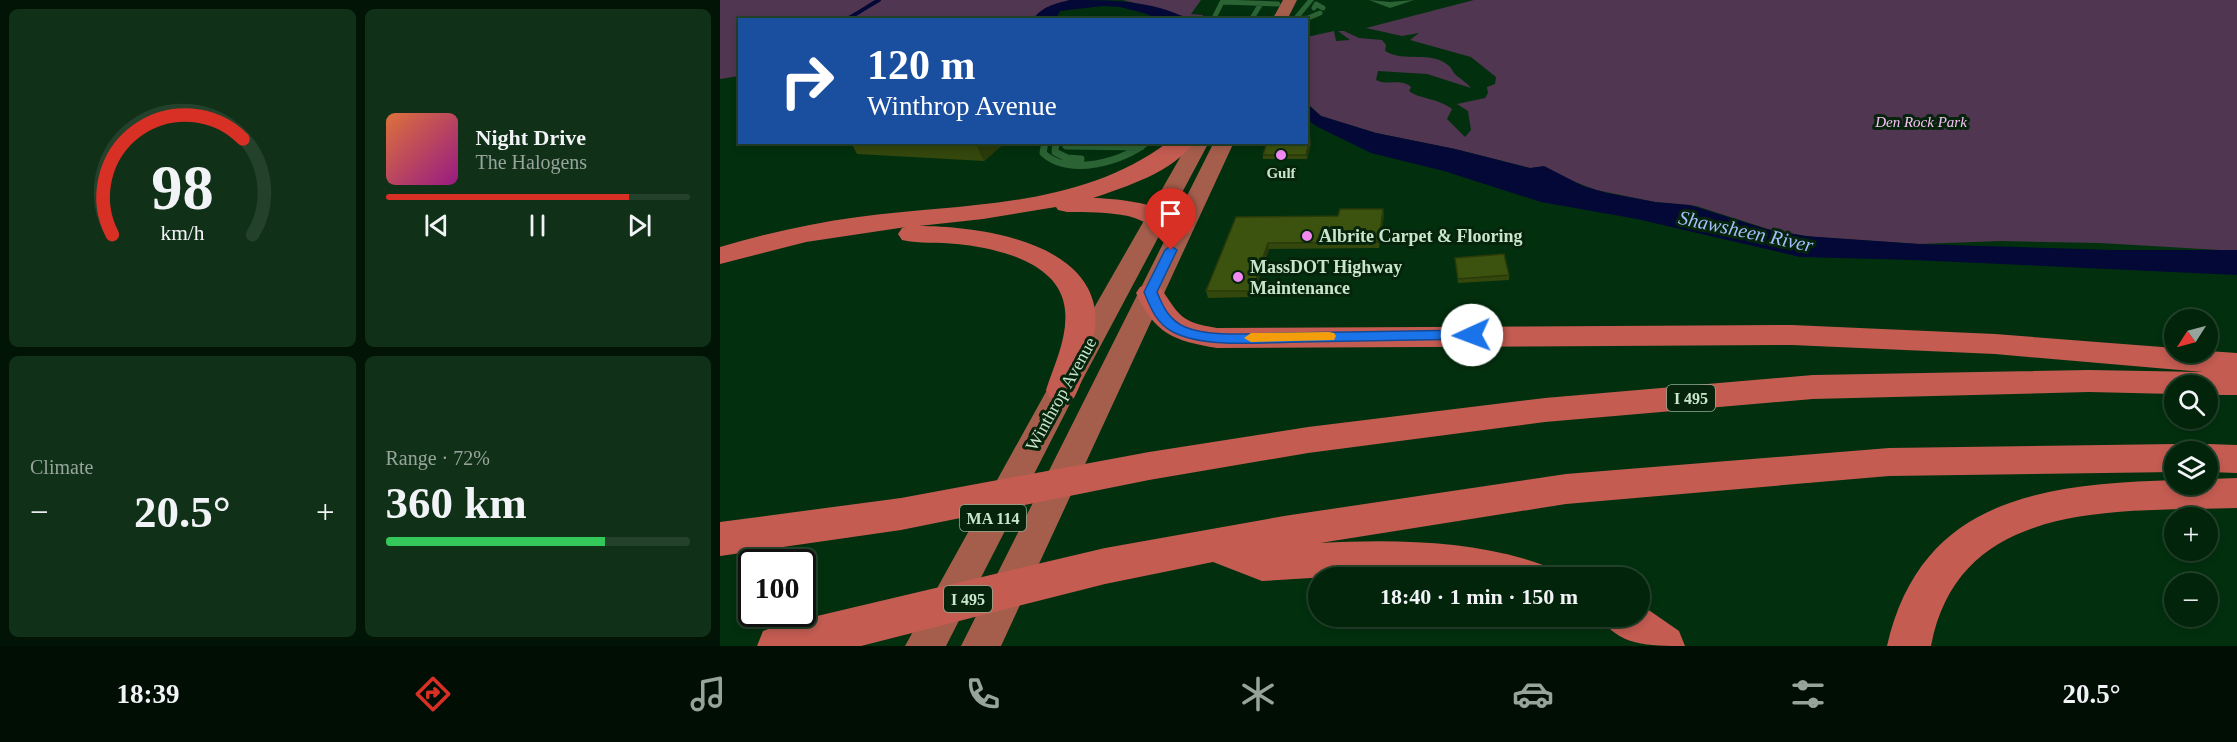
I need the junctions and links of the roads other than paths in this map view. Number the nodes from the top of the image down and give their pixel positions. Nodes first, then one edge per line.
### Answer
1 (1372, 0) edge
2 (1410, 0) edge
3 (1260, 5) junction
4 (1300, 8) edge
5 (1214, 18) edge
6 (1252, 18) edge
7 (1275, 18) edge
8 (1296, 18) edge
9 (1045, 144) edge
10 (1056, 144) edge
11 (1068, 144) edge
12 (1181, 144) edge
13 (1198, 144) edge
14 (1223, 144) edge
15 (1145, 145) edge
16 (1013, 208) junction
17 (1170, 222) junction
18 (720, 256) edge
19 (720, 268) edge
20 (1150, 292) junction
21 (2237, 364) edge
22 (2237, 384) edge
23 (1062, 390) junction
24 (2164, 458) edge
25 (2218, 458) edge
26 (2237, 459) edge
27 (2237, 493) edge
28 (901, 514) junction
29 (720, 539) edge
30 (1212, 545) junction
31 (720, 561) edge
32 (1472, 567) edge
33 (1636, 627) edge
34 (779, 646) edge
35 (925, 646) edge
36 (981, 646) edge
37 (1663, 646) edge
38 (1909, 646) edge

1 - 2 street
3 - 4 lane
3 - 5 lane
3 - 6 lane
4 - 4 lane
4 - 7 highway
4 - 8 lane
4 - 8 lane
4 - 8 lane
9 - 15 lane
10 - 15 lane
11 - 15 lane
12 - 16 highway
13 - 17 highway, Winthrop Avenue / MA 114
14 - 17 highway, Winthrop Avenue / MA 114
16 - 17 highway
16 - 18 highway
17 - 20 highway, Winthrop Avenue / MA 114
17 - 23 highway, Winthrop Avenue / MA 114
19 - 23 highway
20 - 21 highway
20 - 36 highway, Winthrop Avenue / MA 114
22 - 28 highway, I 495
23 - 35 highway, Winthrop Avenue / MA 114
24 - 30 highway, I 495
25 - 26 highway
27 - 38 highway
28 - 29 highway
28 - 31 highway, I 495
30 - 32 highway
30 - 34 highway, I 495
33 - 37 highway

